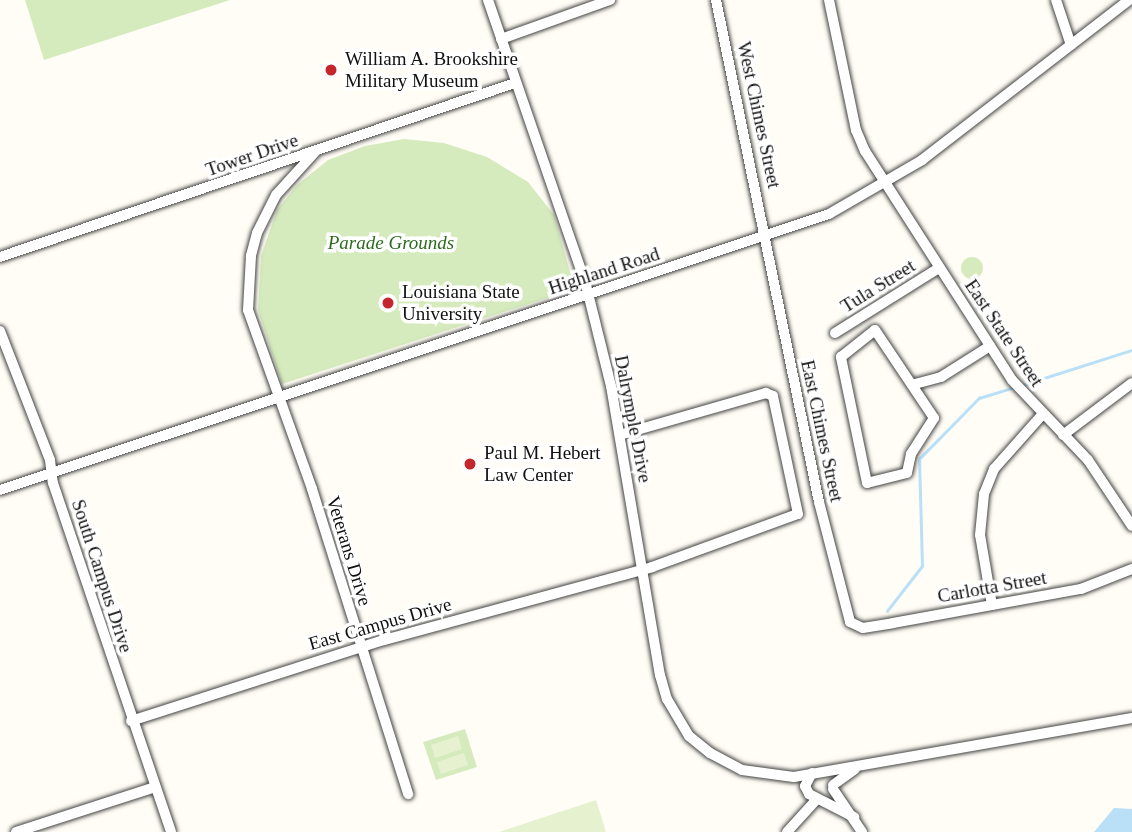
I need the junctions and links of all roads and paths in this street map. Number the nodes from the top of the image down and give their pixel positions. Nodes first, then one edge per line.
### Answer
1 (488, 0) edge
2 (610, 0) edge
3 (716, 0) edge
4 (830, 0) edge
5 (1056, 0) edge
6 (1129, 0) edge
7 (501, 39) junction
8 (1071, 45) junction
9 (516, 83) junction
10 (316, 150) junction
11 (886, 184) junction
12 (767, 238) junction
13 (0, 257) edge
14 (939, 268) junction
15 (588, 294) junction
16 (0, 331) edge
17 (835, 333) dead end
18 (990, 346) junction
19 (1132, 383) edge
20 (915, 384) junction
21 (276, 399) junction
22 (1042, 415) junction
23 (620, 435) junction
24 (1063, 435) junction
25 (52, 473) junction
26 (0, 490) edge
27 (1132, 526) edge
28 (647, 568) junction
29 (1132, 569) edge
30 (992, 605) junction
31 (856, 627) joint
32 (360, 647) junction
33 (1132, 718) edge
34 (131, 721) junction
35 (862, 765) junction
36 (824, 772) junction
37 (812, 773) junction
38 (794, 777) junction
39 (805, 786) junction
40 (155, 787) junction
41 (833, 787) junction
42 (408, 794) dead end
43 (820, 799) junction
44 (855, 819) junction
45 (16, 832) edge
46 (171, 832) edge
47 (787, 832) edge
48 (862, 832) edge

1 - 7 street, Dalrymple Drive
2 - 7 street
3 - 12 street, West Chimes Street
4 - 11 street, East State Street
5 - 8 street
6 - 8 street, Highland Road
7 - 9 street, Dalrymple Drive
8 - 11 street, Highland Road
9 - 10 street, Tower Drive
9 - 15 street, Dalrymple Drive
10 - 13 street, Tower Drive
10 - 21 street, Veterans Drive
11 - 12 street, Highland Road
11 - 14 street, East State Street
12 - 15 street, Highland Road
12 - 31 street, East Chimes Street
14 - 17 street, Tula Street
14 - 18 street, East State Street
15 - 21 street, Highland Road
15 - 23 street, Dalrymple Drive
16 - 25 street, South Campus Drive
18 - 20 street
18 - 22 street, East State Street
19 - 24 street
20 - 20 street
21 - 25 street, Highland Road
21 - 32 street, Veterans Drive
22 - 24 street, East State Street
22 - 30 street
23 - 28 street, Dalrymple Drive
23 - 28 street, East Campus Drive
24 - 27 street, East State Street
25 - 26 street, Highland Road
25 - 34 street, South Campus Drive
28 - 32 street, East Campus Drive
28 - 38 street, Dalrymple Drive
29 - 30 street, Carlotta Street
30 - 31 street, Carlotta Street
32 - 34 street, East Campus Drive
32 - 42 street, Veterans Drive
33 - 35 street
34 - 40 street, South Campus Drive
35 - 36 street
35 - 41 street
36 - 37 street, Dalrymple Drive
36 - 41 street
37 - 38 street, Dalrymple Drive
37 - 39 street
38 - 39 street
39 - 43 street
40 - 45 street
40 - 46 street, South Campus Drive
41 - 43 street
41 - 44 street
43 - 44 street
43 - 47 street
44 - 48 street

